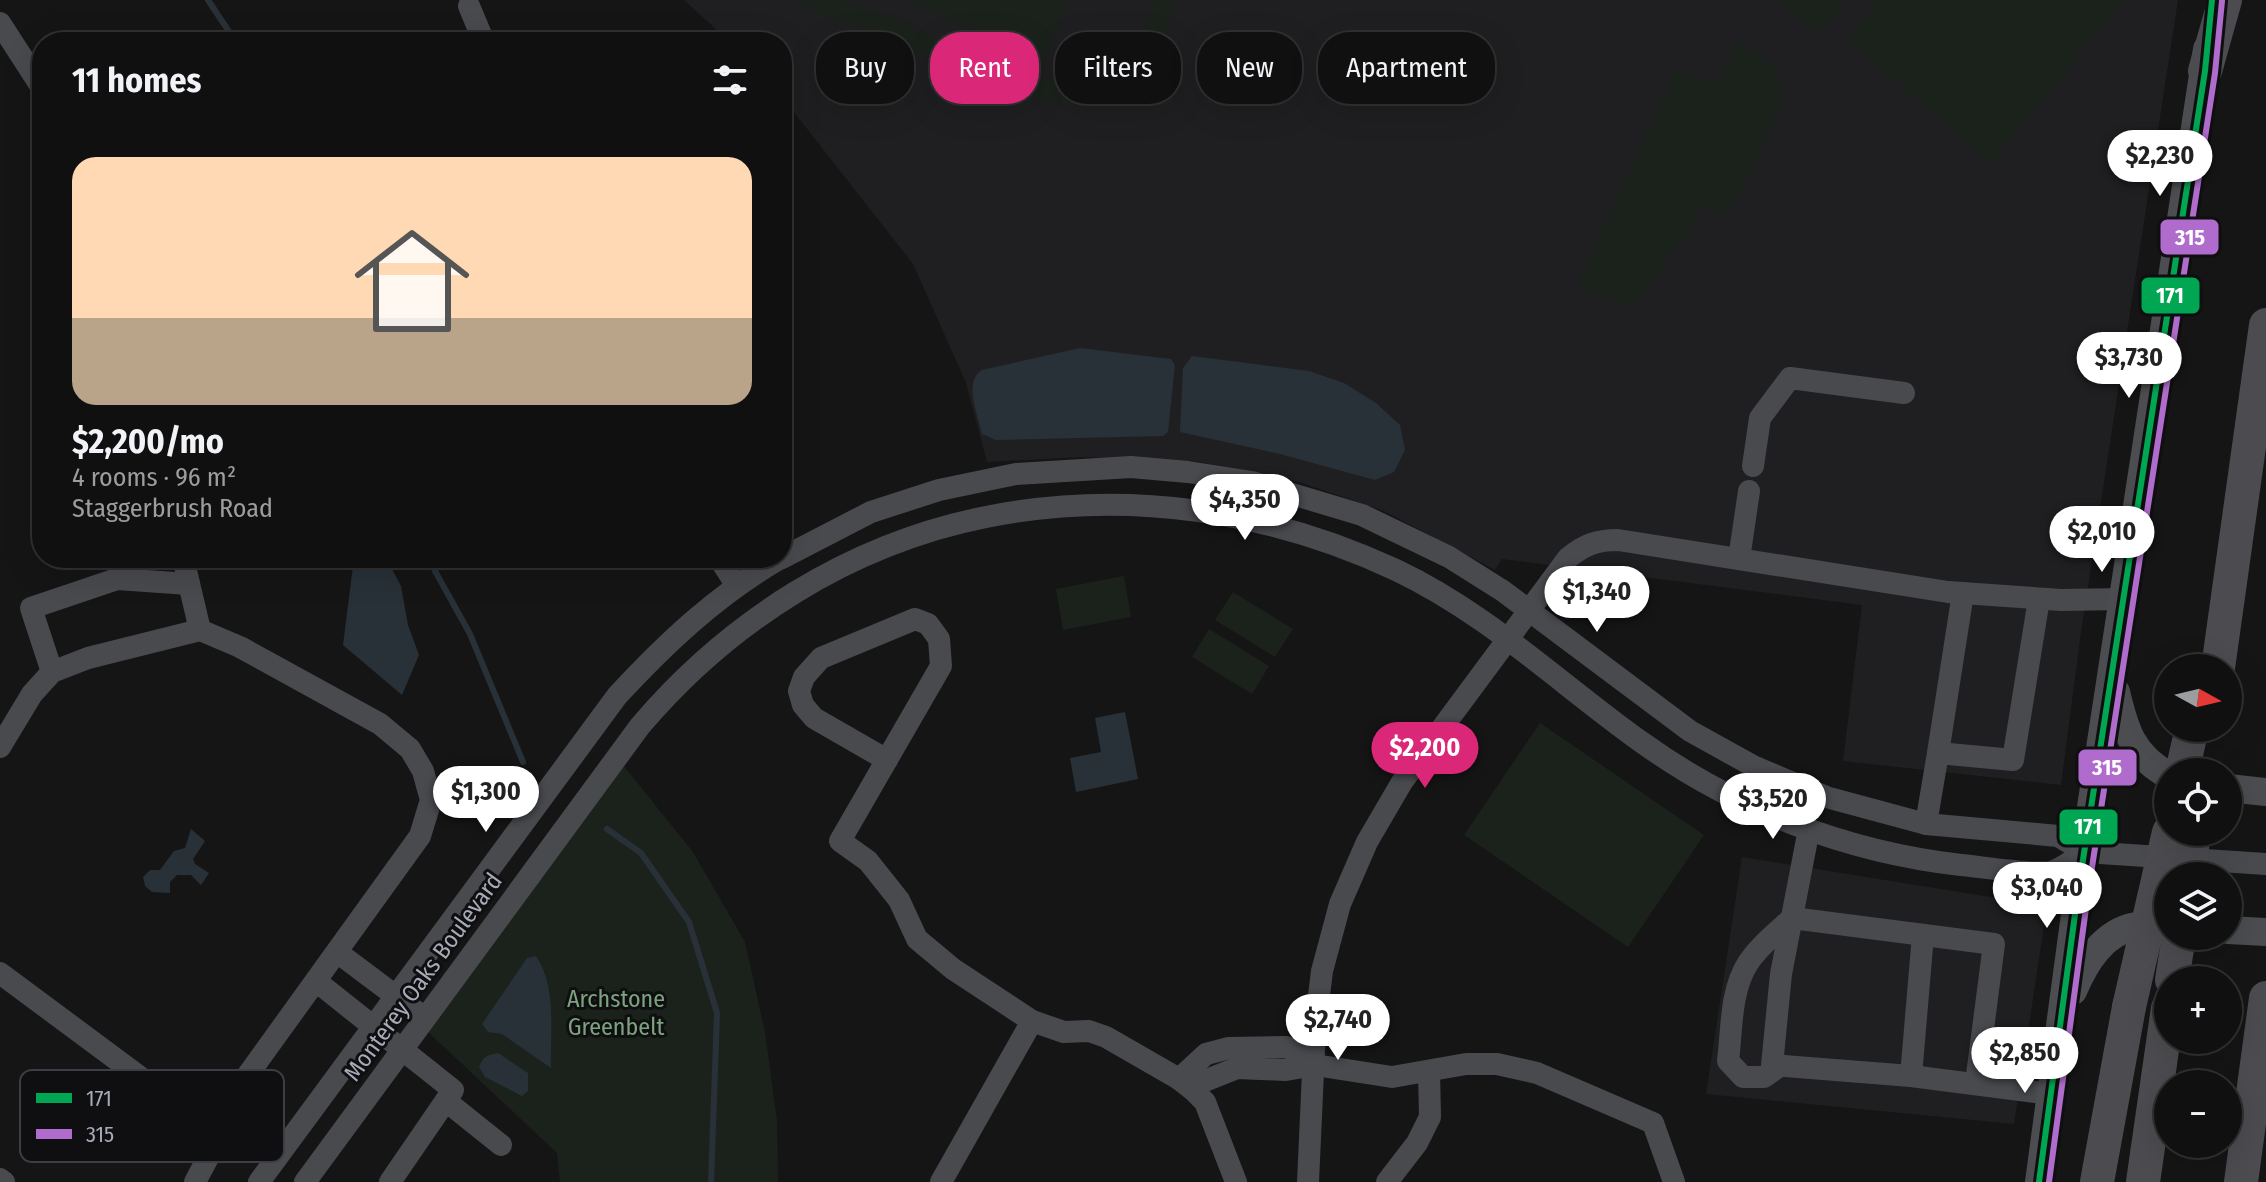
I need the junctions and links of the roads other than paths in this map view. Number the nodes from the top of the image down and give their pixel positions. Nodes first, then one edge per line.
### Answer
1 (2212, 0) edge
2 (2225, 0) edge
3 (469, 6) dead end
4 (0, 23) edge
5 (480, 32) edge
6 (2205, 71) junction
7 (32, 73) edge
8 (2266, 325) edge
9 (1904, 393) dead end
10 (1753, 466) dead end
11 (1749, 491) dead end
12 (792, 553) edge
13 (1739, 559) junction
14 (185, 568) edge
15 (725, 568) edge
16 (766, 568) edge
17 (189, 584) junction
18 (737, 586) junction
19 (1963, 593) junction
20 (2039, 599) junction
21 (2125, 599) junction
22 (1529, 611) junction
23 (2225, 615) junction
24 (200, 630) junction
25 (1509, 638) junction
26 (2213, 654) edge
27 (2220, 654) edge
28 (52, 672) junction
29 (2113, 679) junction
30 (0, 747) edge
31 (1938, 753) junction
32 (887, 760) junction
33 (2154, 767) edge
34 (2242, 789) edge
35 (2266, 792) edge
36 (1926, 824) junction
37 (1809, 829) junction
38 (2166, 846) edge
39 (2085, 852) junction
40 (2266, 864) edge
41 (1792, 918) junction
42 (2154, 926) edge
43 (2242, 931) edge
44 (2266, 932) edge
45 (1923, 935) junction
46 (337, 952) junction
47 (0, 973) edge
48 (316, 981) junction
49 (395, 997) junction
50 (2265, 1004) edge
51 (2063, 1015) junction
52 (425, 1018) junction
53 (1032, 1021) junction
54 (373, 1027) junction
55 (401, 1051) junction
56 (2162, 1054) edge
57 (1315, 1065) junction
58 (1781, 1065) junction
59 (131, 1070) edge
60 (252, 1070) edge
61 (1429, 1071) junction
62 (1911, 1076) junction
63 (1976, 1083) junction
64 (1186, 1084) junction
65 (2051, 1094) junction
66 (446, 1101) junction
67 (501, 1145) dead end
68 (284, 1148) edge
69 (206, 1162) edge
70 (274, 1162) edge
71 (195, 1182) edge
72 (259, 1182) edge
73 (305, 1182) edge
74 (390, 1182) edge
75 (941, 1182) edge
76 (1236, 1182) edge
77 (1308, 1182) edge
78 (1387, 1182) edge
79 (1674, 1182) edge
80 (2039, 1182) edge
81 (2097, 1182) edge
82 (2143, 1182) edge
83 (2241, 1182) edge

1 - 6 main road
2 - 6 highway
3 - 5 street
4 - 7 street
6 - 21 main road
8 - 23 highway
9 - 10 street
11 - 13 street
12 - 22 street, Monterey Oaks Boulevard
13 - 19 street
13 - 22 street
14 - 17 street
15 - 18 street
16 - 18 street, Monterey Oaks Boulevard
17 - 24 street
17 - 28 street
18 - 49 street, Monterey Oaks Boulevard
19 - 20 street
19 - 31 street
20 - 21 street
20 - 31 street
21 - 29 main road
22 - 25 street
22 - 36 street, Monterey Oaks Boulevard
23 - 26 highway
23 - 27 highway
24 - 28 street
24 - 46 street
25 - 37 street, Monterey Oaks Boulevard
25 - 52 street, Monterey Oaks Boulevard
25 - 57 street
28 - 30 street
29 - 33 main road
29 - 39 main road
31 - 36 street
32 - 32 street
32 - 53 street
34 - 35 main road
36 - 39 street, Monterey Oaks Boulevard
37 - 39 street, Monterey Oaks Boulevard
37 - 41 street
38 - 81 highway, bridge
39 - 40 street
39 - 51 main road
41 - 45 street
41 - 58 street
41 - 58 street
42 - 51 main road
43 - 44 main road
45 - 62 street
45 - 63 street
46 - 48 street
46 - 49 street
47 - 59 street
48 - 54 street
48 - 60 street
49 - 52 street
49 - 54 street, Monterey Oaks Boulevard
50 - 83 highway
51 - 65 main road
52 - 55 street, Monterey Oaks Boulevard
53 - 64 street
53 - 75 street
54 - 55 street
54 - 68 street, Monterey Oaks Boulevard
55 - 66 street
55 - 73 street, Monterey Oaks Boulevard
56 - 82 highway
57 - 61 street
57 - 64 street
57 - 77 street
58 - 62 street
61 - 78 street
61 - 79 street
62 - 63 street
63 - 65 street
64 - 76 street
65 - 80 main road
66 - 67 street
66 - 74 street
69 - 71 street
70 - 72 street, Monterey Oaks Boulevard

